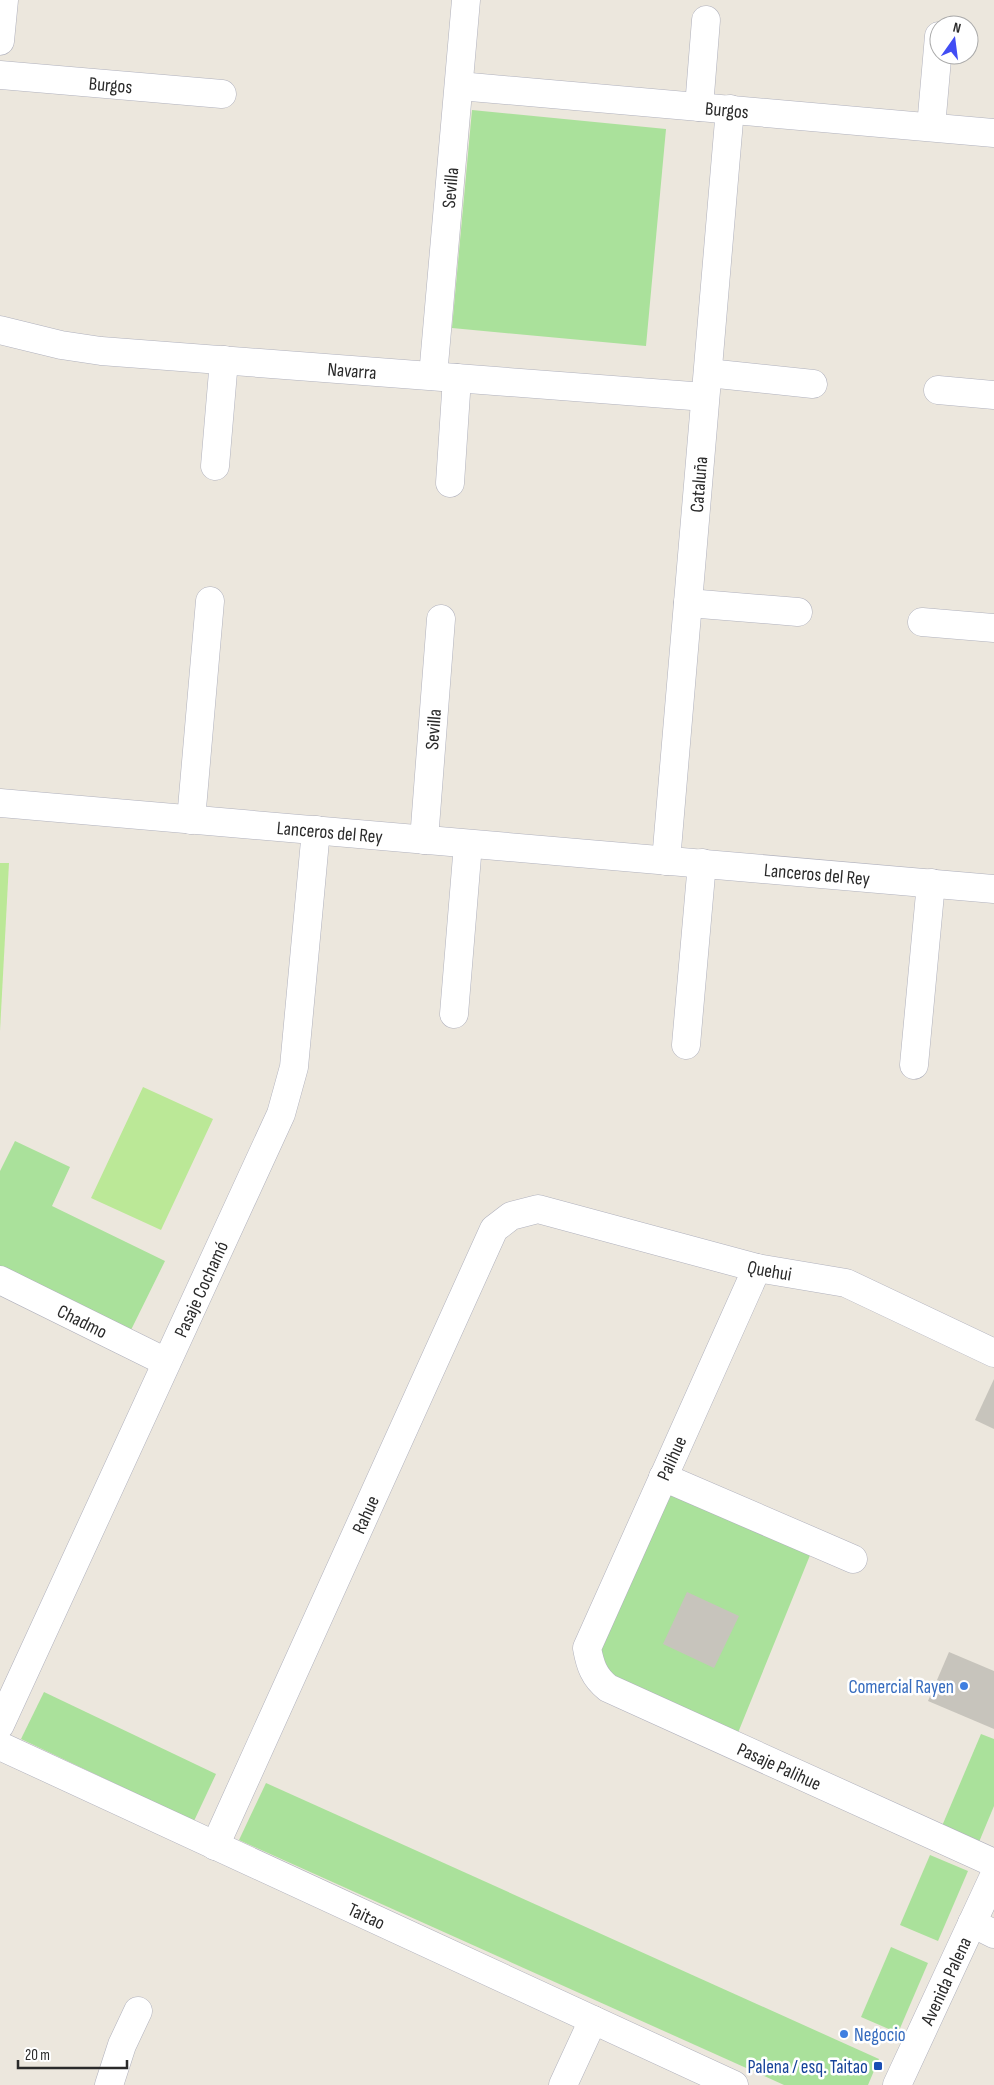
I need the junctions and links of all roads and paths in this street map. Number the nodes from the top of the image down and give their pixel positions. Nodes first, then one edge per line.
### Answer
1 (4, 0) edge
2 (466, 0) edge
3 (706, 20) dead end
4 (0, 41) edge
5 (936, 65) edge
6 (0, 75) edge
7 (459, 86) junction
8 (222, 94) dead end
9 (699, 107) junction
10 (730, 109) junction
11 (931, 127) junction
12 (994, 133) edge
13 (0, 330) edge
14 (224, 360) junction
15 (445, 377) junction
16 (813, 384) dead end
17 (707, 385) junction
18 (938, 390) dead end
19 (994, 395) edge
20 (215, 466) dead end
21 (450, 483) dead end
22 (210, 601) dead end
23 (688, 603) junction
24 (798, 612) dead end
25 (441, 619) dead end
26 (922, 622) dead end
27 (994, 628) edge
28 (0, 803) edge
29 (191, 820) junction
30 (316, 830) junction
31 (424, 840) junction
32 (468, 844) junction
33 (666, 861) junction
34 (702, 864) junction
35 (931, 883) junction
36 (994, 889) edge
37 (454, 1014) dead end
38 (686, 1045) dead end
39 (914, 1065) dead end
40 (538, 1209) joint
41 (757, 1268) junction
42 (0, 1280) edge
43 (994, 1353) edge
44 (166, 1362) junction
45 (662, 1477) junction
46 (853, 1559) dead end
47 (587, 1648) joint
48 (0, 1725) edge
49 (0, 1746) edge
50 (214, 1846) junction
51 (994, 1863) edge
52 (994, 1876) edge
53 (983, 1928) edge
54 (138, 2011) dead end
55 (593, 2020) junction
56 (109, 2085) edge
57 (563, 2085) edge
58 (734, 2085) edge
59 (897, 2085) edge

1 - 4 street
2 - 7 street, Sevilla
3 - 9 street
5 - 11 street
6 - 8 street, Burgos
7 - 9 street, Burgos
7 - 15 street, Sevilla
9 - 10 street, Burgos
10 - 11 street, Burgos
10 - 17 street, Cataluña
11 - 12 street, Burgos
13 - 14 street, Navarra
14 - 15 street, Navarra
14 - 20 street
15 - 17 street, Navarra
15 - 21 street, Sevilla
16 - 17 street, Navarra
17 - 23 street, Cataluña
18 - 19 street
22 - 29 street
23 - 24 street
23 - 33 street, Cataluña
25 - 31 street, Sevilla
26 - 27 street
28 - 29 street, Lanceros del Rey
29 - 30 street, Lanceros del Rey
30 - 31 street, Lanceros del Rey
30 - 44 street, Pasaje Cochamó
31 - 32 street, Lanceros del Rey
32 - 33 street, Lanceros del Rey
32 - 37 street
33 - 34 street, Lanceros del Rey
34 - 35 street, Lanceros del Rey
34 - 38 street
35 - 36 street, Lanceros del Rey
35 - 39 street
40 - 41 street, Quehui
40 - 50 street, Rahue
41 - 43 street, Quehui
41 - 45 street, Palihue
42 - 44 street, Chadmo
44 - 48 street, Pasaje Cochamó
45 - 46 street
45 - 47 street, Palihue
47 - 51 street, Pasaje Palihue
49 - 50 street, Taitao
50 - 55 street, Taitao
52 - 53 street, Avenida Palena
53 - 59 street, Avenida Palena
54 - 56 street
55 - 57 street
55 - 58 street, Taitao

